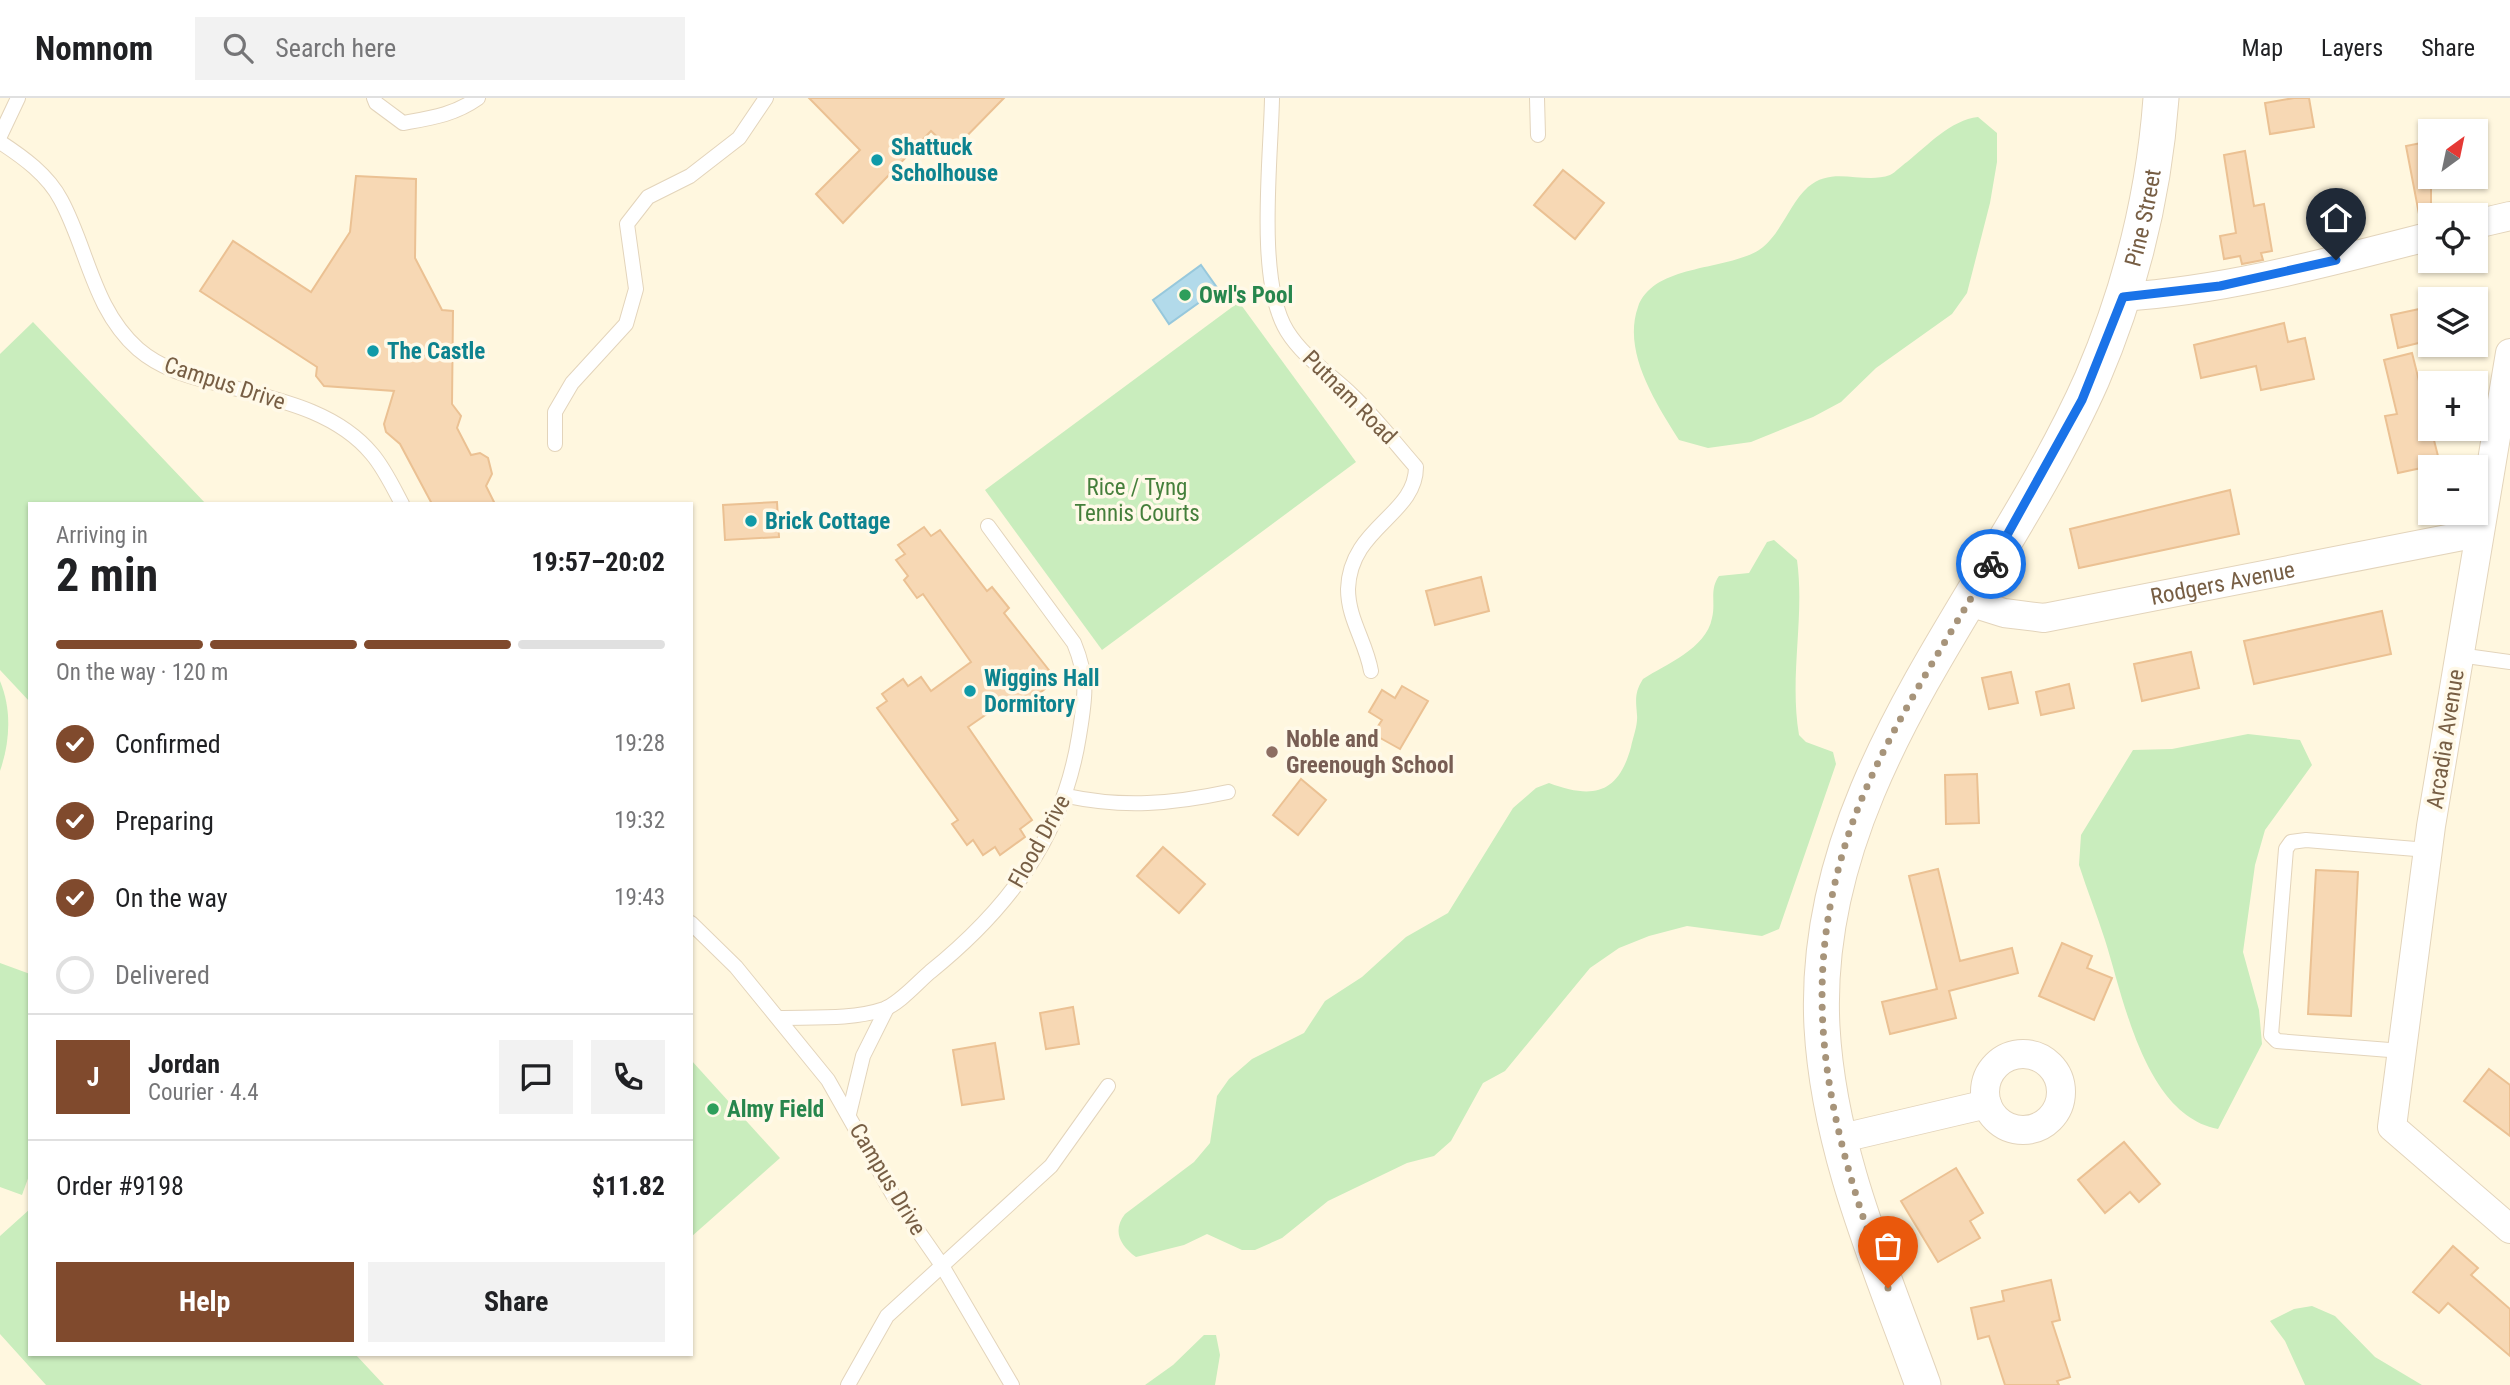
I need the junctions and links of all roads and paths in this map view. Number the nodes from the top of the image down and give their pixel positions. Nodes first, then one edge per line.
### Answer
1 (18, 98) edge
2 (374, 98) edge
3 (478, 98) edge
4 (766, 98) edge
5 (1272, 98) edge
6 (1537, 98) edge
7 (2161, 98) edge
8 (1538, 135) dead end
9 (0, 136) edge
10 (0, 142) edge
11 (2510, 216) edge
12 (2488, 222) edge
13 (2418, 239) edge
14 (2123, 297) junction
15 (2510, 353) edge
16 (555, 444) dead end
17 (401, 502) edge
18 (988, 526) dead end
19 (2478, 533) junction
20 (1969, 602) junction
21 (2459, 656) junction
22 (2510, 662) edge
23 (1371, 671) dead end
24 (1228, 792) dead end
25 (1067, 796) junction
26 (2428, 850) junction
27 (693, 925) edge
28 (887, 1008) junction
29 (779, 1018) junction
30 (2402, 1051) junction
31 (1108, 1086) dead end
32 (1987, 1104) dead end
33 (849, 1114) junction
34 (1839, 1139) junction
35 (2510, 1229) edge
36 (941, 1264) junction
37 (848, 1385) edge
38 (1012, 1385) edge
39 (1923, 1385) edge

1 - 9 lane
2 - 3 lane
4 - 16 lane
5 - 23 lane, Putnam Road
6 - 8 lane
7 - 14 street, Pine Street
10 - 17 lane, Campus Drive
11 - 12 street
13 - 14 street
14 - 20 street, Pine Street
15 - 19 street, Arcadia Avenue
18 - 25 lane, Flood Drive
19 - 20 street, Rodgers Avenue
19 - 21 street, Arcadia Avenue
20 - 34 street, Pine Street
21 - 22 lane
21 - 26 street, Arcadia Avenue
24 - 25 lane
25 - 28 lane, Flood Drive
26 - 30 street, Arcadia Avenue
26 - 30 lane
27 - 29 lane, Campus Drive
28 - 29 lane
28 - 33 lane, Flood Drive
29 - 33 lane, Campus Drive
30 - 35 street, Arcadia Avenue
31 - 36 lane
32 - 34 street
33 - 36 lane, Campus Drive
34 - 39 street, Pine Street
36 - 37 lane
36 - 38 lane, Campus Drive

